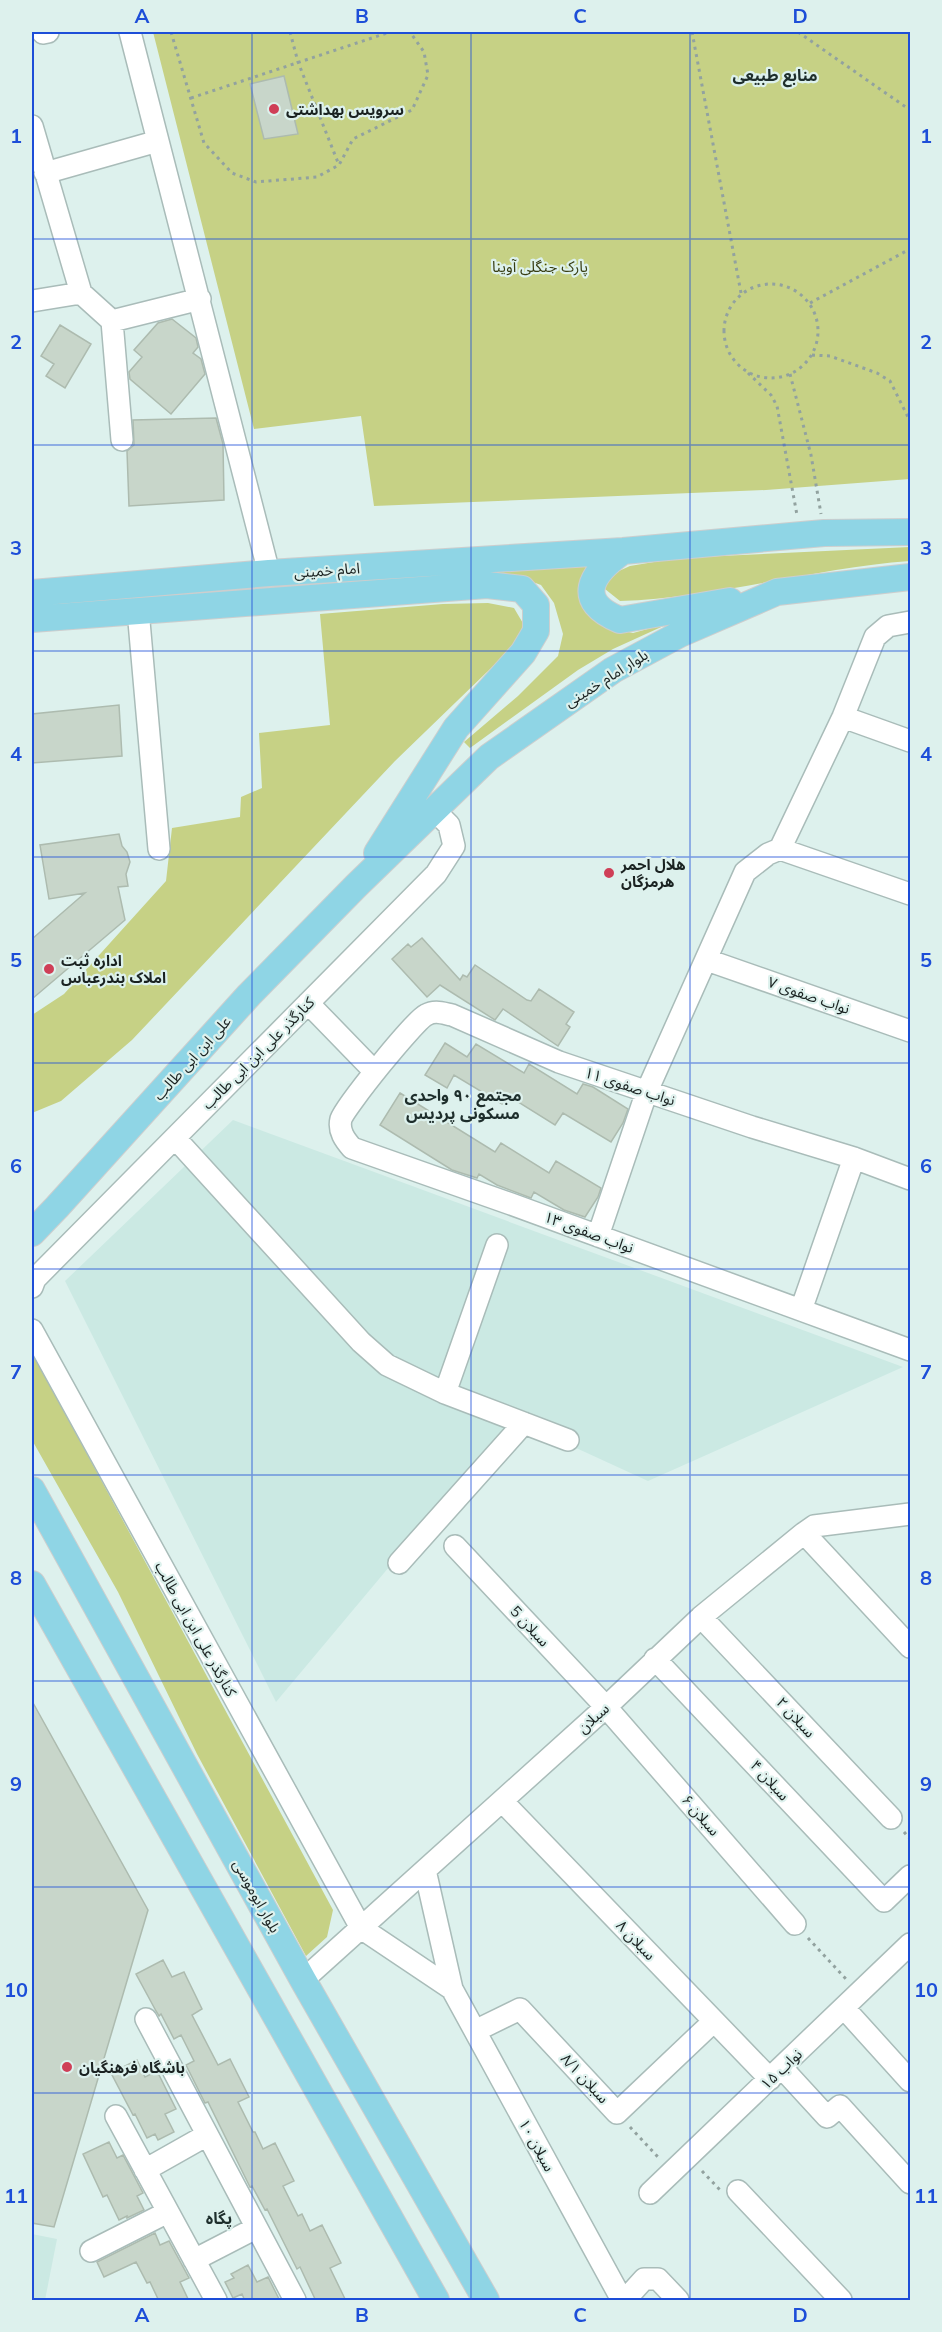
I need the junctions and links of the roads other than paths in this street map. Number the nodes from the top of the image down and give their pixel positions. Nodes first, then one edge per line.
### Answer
1 (130, 32) edge
2 (32, 126) edge
3 (158, 141) junction
4 (45, 173) junction
5 (81, 292) junction
6 (200, 299) junction
7 (32, 301) edge
8 (112, 321) junction
9 (122, 440) dead end
10 (910, 532) edge
11 (623, 551) junction
12 (269, 573) junction
13 (910, 577) edge
14 (777, 592) junction
15 (32, 593) edge
16 (138, 610) junction
17 (32, 619) edge
18 (910, 622) edge
19 (843, 717) junction
20 (910, 741) edge
21 (435, 811) junction
22 (159, 849) dead end
23 (780, 849) junction
24 (356, 886) junction
25 (910, 894) edge
26 (707, 960) junction
27 (308, 1003) junction
28 (910, 1030) edge
29 (374, 1071) junction
30 (647, 1091) junction
31 (175, 1138) junction
32 (854, 1158) junction
33 (910, 1179) edge
34 (57, 1207) junction
35 (32, 1213) edge
36 (32, 1233) edge
37 (598, 1236) junction
38 (497, 1245) dead end
39 (32, 1287) edge
40 (801, 1310) junction
41 (32, 1330) edge
42 (910, 1350) edge
43 (445, 1393) junction
44 (524, 1423) junction
45 (567, 1440) dead end
46 (32, 1490) edge
47 (910, 1514) edge
48 (804, 1533) junction
49 (455, 1546) dead end
50 (399, 1563) dead end
51 (32, 1584) edge
52 (701, 1617) junction
53 (910, 1647) edge
54 (655, 1659) junction
55 (606, 1707) junction
56 (502, 1801) junction
57 (891, 1818) dead end
58 (425, 1870) junction
59 (901, 1891) edge
60 (795, 1924) road end
61 (361, 1928) junction
62 (910, 1944) edge
63 (303, 1980) junction
64 (452, 1989) junction
65 (844, 2008) junction
66 (146, 2019) dead end
67 (714, 2021) junction
68 (475, 2031) junction
69 (776, 2073) junction
70 (910, 2081) edge
71 (117, 2116) dead end
72 (207, 2135) junction
73 (146, 2170) junction
74 (910, 2183) edge
75 (738, 2191) road end
76 (650, 2193) dead end
77 (168, 2212) junction
78 (256, 2228) junction
79 (91, 2251) dead end
80 (194, 2260) junction
81 (216, 2301) edge
82 (295, 2301) edge
83 (436, 2301) edge
84 (486, 2301) edge
85 (624, 2301) edge
86 (678, 2301) edge
87 (841, 2301) edge

1 - 3 street
2 - 4 street
3 - 4 street
3 - 6 street
4 - 5 street
5 - 7 street
5 - 8 street
6 - 8 street
6 - 12 street
8 - 9 street
10 - 11 main road
11 - 12 main road, امام خمینی
11 - 14 main road
12 - 15 main road, امام خمینی
13 - 14 main road, بلوار امام خمینی
14 - 21 main road, بلوار امام خمینی
16 - 17 main road
16 - 22 street
16 - 24 main road
18 - 19 street
19 - 20 street
19 - 23 street
21 - 24 main road, بلوار امام خمینی
21 - 27 street, کنارگذر علی ابن ابی طالب
23 - 25 street
23 - 26 street
24 - 34 main road, علی ابن ابی طالب
26 - 28 street, نواب صفوی ۷
26 - 30 street
27 - 29 street
27 - 31 street, کنارگذر علی ابن ابی طالب
29 - 30 street, نواب صفوی ۱۱
29 - 37 street, نواب صفوی ۱۳
30 - 32 street, نواب صفوی ۱۱
30 - 37 street
31 - 39 street, کنارگذر علی ابن ابی طالب
31 - 43 street
32 - 33 street, نواب صفوی ۱۱
32 - 40 street
34 - 35 main road
34 - 36 main road, علی ابن ابی طالب
37 - 40 street, نواب صفوی ۱۳
38 - 43 street
40 - 42 street, نواب صفوی ۱۳
41 - 61 street, کنارگذر علی ابن ابی طالب
43 - 44 street
44 - 45 street
44 - 50 street
46 - 63 main road, بلوار ابوموسی
47 - 48 street, سبلان
48 - 52 street, سبلان
48 - 53 street
49 - 55 street, سبلان 5
51 - 83 main road
52 - 54 street, سبلان
52 - 57 street, سبلان ۲
54 - 55 street, سبلان
54 - 59 street, سبلان ۴
55 - 56 street, سبلان
55 - 60 street, سبلان ۶
56 - 58 street, سبلان
56 - 67 street, سبلان ۸
58 - 61 street, سبلان
58 - 64 street, سبلان ۱۰
61 - 63 street, سبلان
61 - 64 street, سبلان ۱۰
62 - 65 street, نواب ۱۵
63 - 84 main road, بلوار ابوموسی
64 - 68 street, سبلان ۱۰
65 - 69 street, نواب ۱۵
65 - 70 street
66 - 72 street
67 - 68 street, سبلان ۸/۱
67 - 69 street, سبلان ۸
68 - 85 street, سبلان ۱۰
69 - 74 street, سبلان ۸
69 - 76 street, نواب ۱۵
71 - 73 street
72 - 73 street
72 - 78 street
73 - 77 street
75 - 87 street
77 - 79 street
77 - 80 street
78 - 80 street
78 - 82 street
80 - 81 street
85 - 86 street

